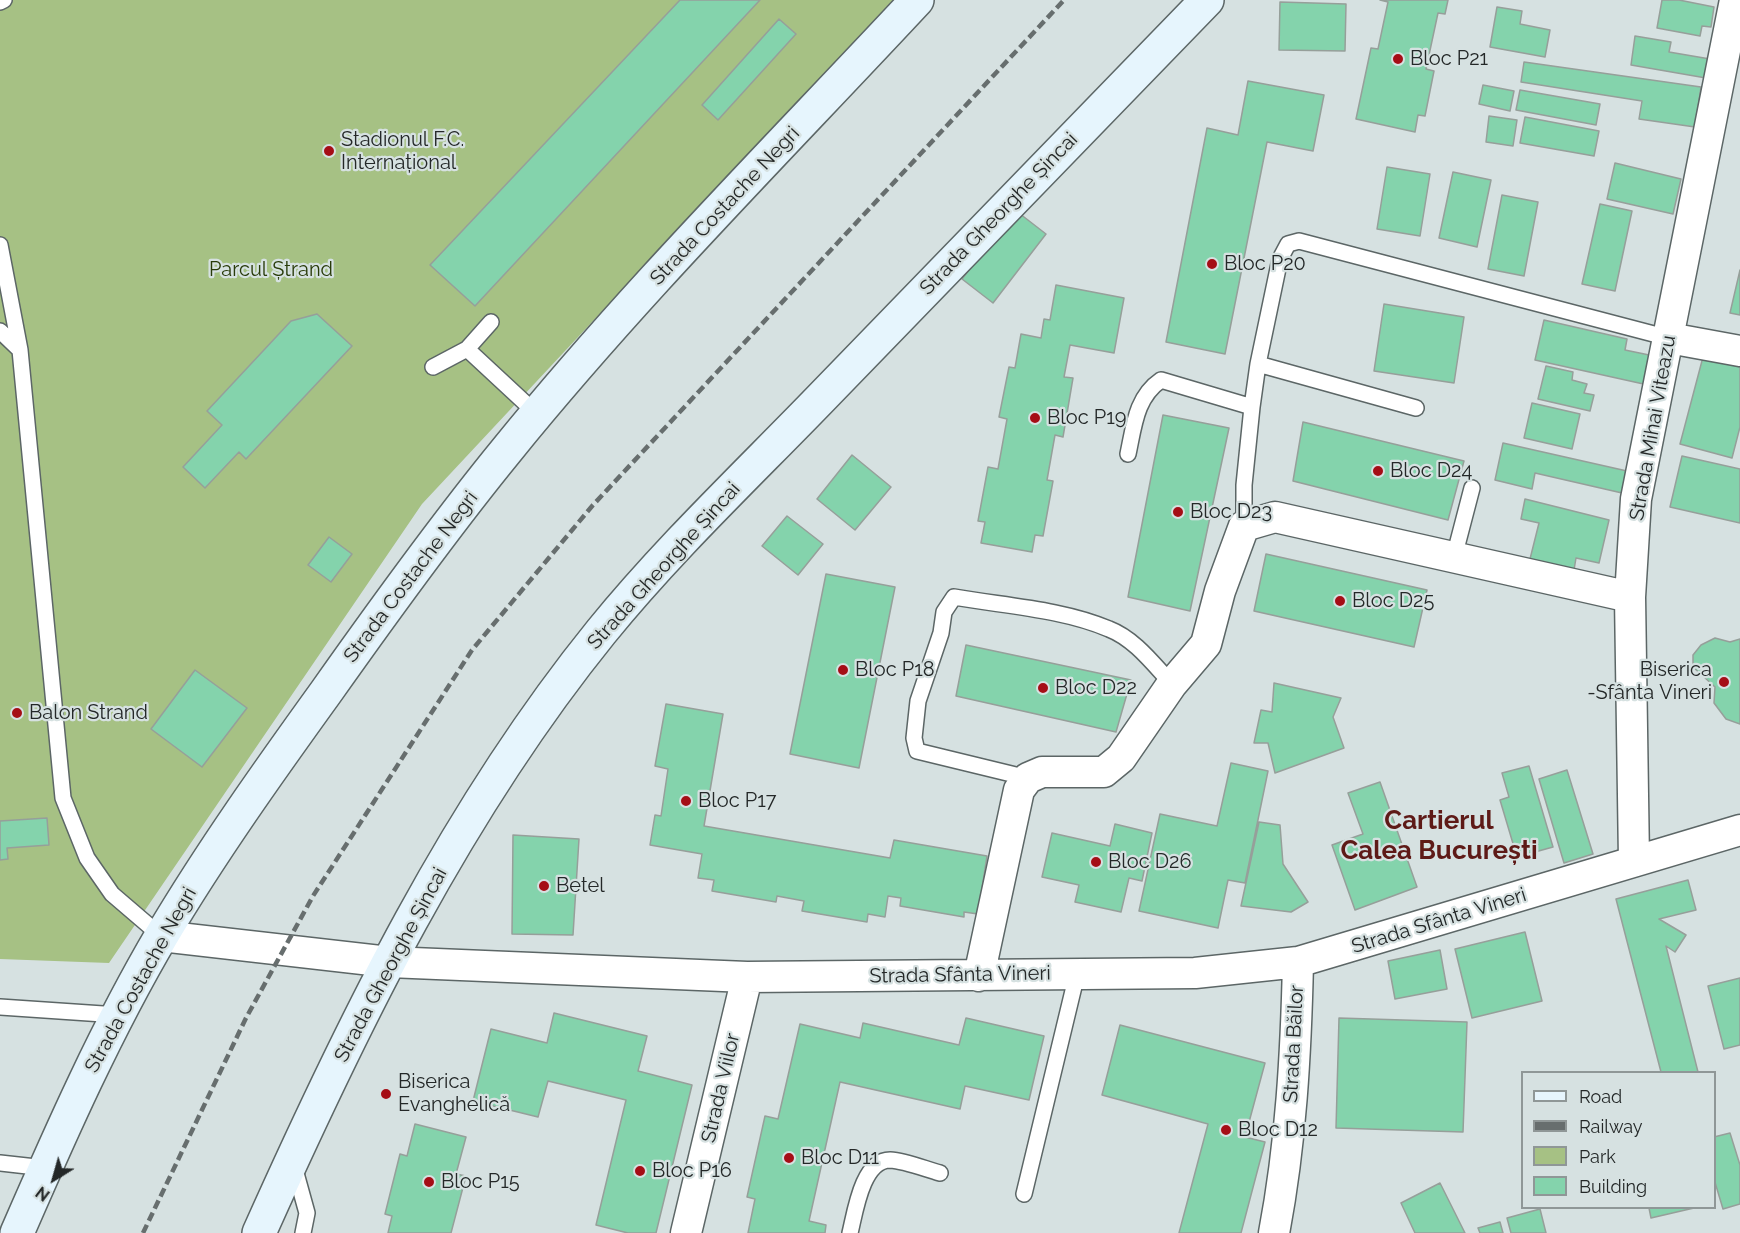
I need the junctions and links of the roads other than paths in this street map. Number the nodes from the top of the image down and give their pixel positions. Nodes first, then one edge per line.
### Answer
1 (916, 0) edge
2 (1207, 0) edge
3 (1735, 0) edge
4 (0, 245) edge
5 (492, 322) dead end
6 (0, 331) edge
7 (1669, 338) junction
8 (467, 349) junction
9 (20, 350) junction
10 (1740, 351) edge
11 (1258, 364) junction
12 (433, 367) dead end
13 (1252, 407) junction
14 (1416, 408) dead end
15 (537, 414) junction
16 (1128, 454) dead end
17 (1472, 488) dead end
18 (1244, 526) junction
19 (1454, 557) junction
20 (1630, 597) junction
21 (1172, 684) junction
22 (1028, 778) junction
23 (1740, 830) edge
24 (1634, 861) junction
25 (162, 936) junction
26 (389, 962) junction
27 (1298, 962) junction
28 (1077, 974) junction
29 (979, 976) junction
30 (747, 977) junction
31 (0, 1007) edge
32 (118, 1015) junction
33 (292, 1159) junction
34 (0, 1163) edge
35 (45, 1168) junction
36 (940, 1173) dead end
37 (1024, 1194) dead end
38 (17, 1233) edge
39 (259, 1233) edge
40 (303, 1233) edge
41 (686, 1233) edge
42 (850, 1233) edge
43 (1274, 1233) edge

1 - 15 main road, Strada Costache Negri
2 - 26 main road, Strada Gheorghe Șincai
3 - 7 street, Strada Mihai Viteazu
4 - 9 lane
5 - 8 lane
6 - 9 lane
7 - 10 street
7 - 11 lane
7 - 20 street, Strada Mihai Viteazu
8 - 12 lane
8 - 15 lane
9 - 25 lane
11 - 13 lane
11 - 14 lane
13 - 16 lane
13 - 18 lane
15 - 25 main road, Strada Costache Negri
17 - 19 lane
18 - 19 street
18 - 21 street
19 - 20 street
20 - 24 street, Strada Mihai Viteazu
21 - 22 street
21 - 22 lane
22 - 29 street
23 - 24 street, Strada Sfânta Vineri
24 - 27 street, Strada Sfânta Vineri
25 - 26 street, Strada Sfânta Vineri
25 - 32 main road, Strada Costache Negri
26 - 30 street, Strada Sfânta Vineri
26 - 33 main road, Strada Gheorghe Șincai
27 - 28 street, Strada Sfânta Vineri
27 - 43 street, Strada Băilor
28 - 29 street, Strada Sfânta Vineri
28 - 37 lane
29 - 30 street, Strada Sfânta Vineri
30 - 41 street, Strada Viilor
31 - 32 lane
32 - 35 main road, Strada Costache Negri
33 - 39 main road, Strada Gheorghe Șincai
33 - 40 lane
34 - 35 lane
35 - 38 main road, Strada Costache Negri
36 - 42 lane

